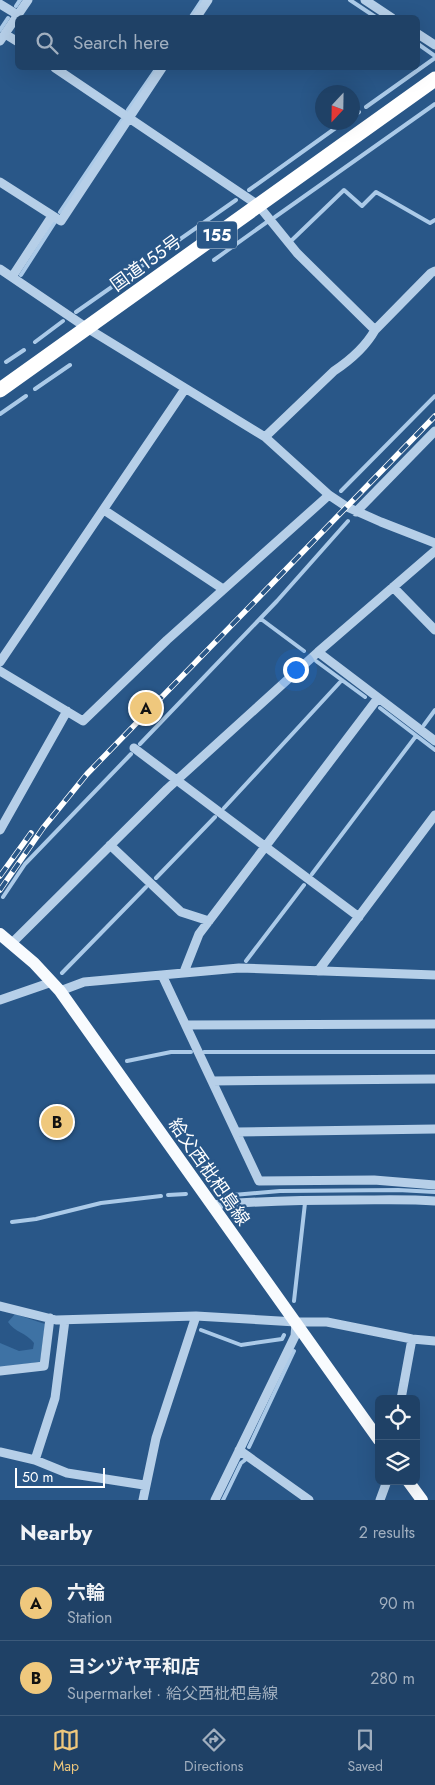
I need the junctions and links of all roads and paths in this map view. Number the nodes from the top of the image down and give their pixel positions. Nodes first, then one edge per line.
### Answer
1 (28, 0) edge
2 (208, 0) edge
3 (365, 0) edge
4 (0, 4) edge
5 (18, 15) joint
6 (198, 15) edge
7 (388, 15) edge
8 (15, 19) edge
9 (420, 35) edge
10 (3, 37) edge
11 (15, 41) edge
12 (435, 45) edge
13 (58, 70) edge
14 (161, 70) edge
15 (435, 79) edge
16 (128, 118) junction
17 (0, 182) edge
18 (258, 206) junction
19 (52, 216) junction
20 (0, 269) edge
21 (435, 271) edge
22 (12, 277) junction
23 (87, 328) junction
24 (375, 330) junction
25 (185, 389) junction
26 (0, 390) edge
27 (435, 432) edge
28 (264, 437) junction
29 (329, 495) junction
30 (104, 510) junction
31 (356, 512) junction
32 (435, 543) edge
33 (435, 551) edge
34 (393, 588) junction
35 (223, 590) junction
36 (435, 630) edge
37 (318, 652) junction
38 (0, 662) edge
39 (0, 671) edge
40 (378, 698) junction
41 (67, 711) junction
42 (435, 741) edge
43 (134, 748) dead end
44 (177, 780) junction
45 (435, 815) edge
46 (0, 830) edge
47 (110, 845) junction
48 (265, 847) junction
49 (359, 916) junction
50 (209, 921) junction
51 (0, 934) edge
52 (11, 944) junction
53 (318, 971) junction
54 (184, 972) junction
55 (162, 975) junction
56 (435, 975) edge
57 (56, 986) junction
58 (0, 1000) edge
59 (435, 1024) edge
60 (186, 1025) junction
61 (435, 1079) edge
62 (212, 1081) junction
63 (435, 1129) edge
64 (236, 1132) junction
65 (435, 1185) edge
66 (435, 1201) edge
67 (211, 1205) junction
68 (0, 1306) edge
69 (196, 1316) junction
70 (50, 1318) junction
71 (65, 1320) junction
72 (296, 1322) junction
73 (412, 1339) junction
74 (435, 1341) edge
75 (0, 1370) edge
76 (402, 1395) edge
77 (375, 1434) edge
78 (239, 1450) junction
79 (0, 1452) edge
80 (36, 1460) junction
81 (144, 1485) junction
82 (386, 1485) edge
83 (411, 1485) edge
84 (142, 1500) edge
85 (215, 1500) edge
86 (309, 1500) edge
87 (380, 1500) edge
88 (422, 1500) edge

1 - 5 street
2 - 6 street
3 - 7 street
4 - 5 street
8 - 10 street
9 - 12 street
10 - 11 street
13 - 16 street
14 - 16 street
15 - 18 highway, 国道155号 / 155
16 - 18 street
16 - 19 street
17 - 19 street
18 - 23 highway, 国道155号 / 155
18 - 24 street
19 - 22 street
20 - 22 street
21 - 24 street
22 - 23 street
23 - 25 street
23 - 26 highway, 国道155号 / 155
24 - 28 street
25 - 28 street
25 - 30 street
27 - 31 street
28 - 29 street
29 - 31 street
29 - 35 street
30 - 35 street
30 - 38 street
31 - 32 street
33 - 34 street
34 - 36 street
34 - 37 street
35 - 41 street
37 - 40 street
37 - 44 street
39 - 41 street
40 - 42 street
40 - 48 street
41 - 46 street
43 - 44 street
44 - 47 street
44 - 48 street
45 - 49 street
47 - 50 street
47 - 52 street
48 - 49 street
48 - 50 street
49 - 53 street
50 - 54 street
51 - 52 main road, 給父西枇杷島線
52 - 57 main road, 給父西枇杷島線
53 - 54 street
53 - 56 street
54 - 55 street
55 - 57 street
55 - 60 street
57 - 58 street
57 - 67 main road, 給父西枇杷島線
59 - 60 street
60 - 62 street
61 - 62 street
62 - 64 street
63 - 64 street
64 - 65 street
66 - 67 street
67 - 72 main road, 給父西枇杷島線
68 - 70 street
69 - 71 street
69 - 72 street
69 - 81 street
70 - 71 street
70 - 75 street
71 - 80 street
72 - 73 street
72 - 77 main road, 給父西枇杷島線
72 - 78 street
73 - 74 street
73 - 76 street
78 - 85 street
78 - 86 street
79 - 80 street
80 - 81 street
81 - 84 street
82 - 87 street
83 - 88 main road

